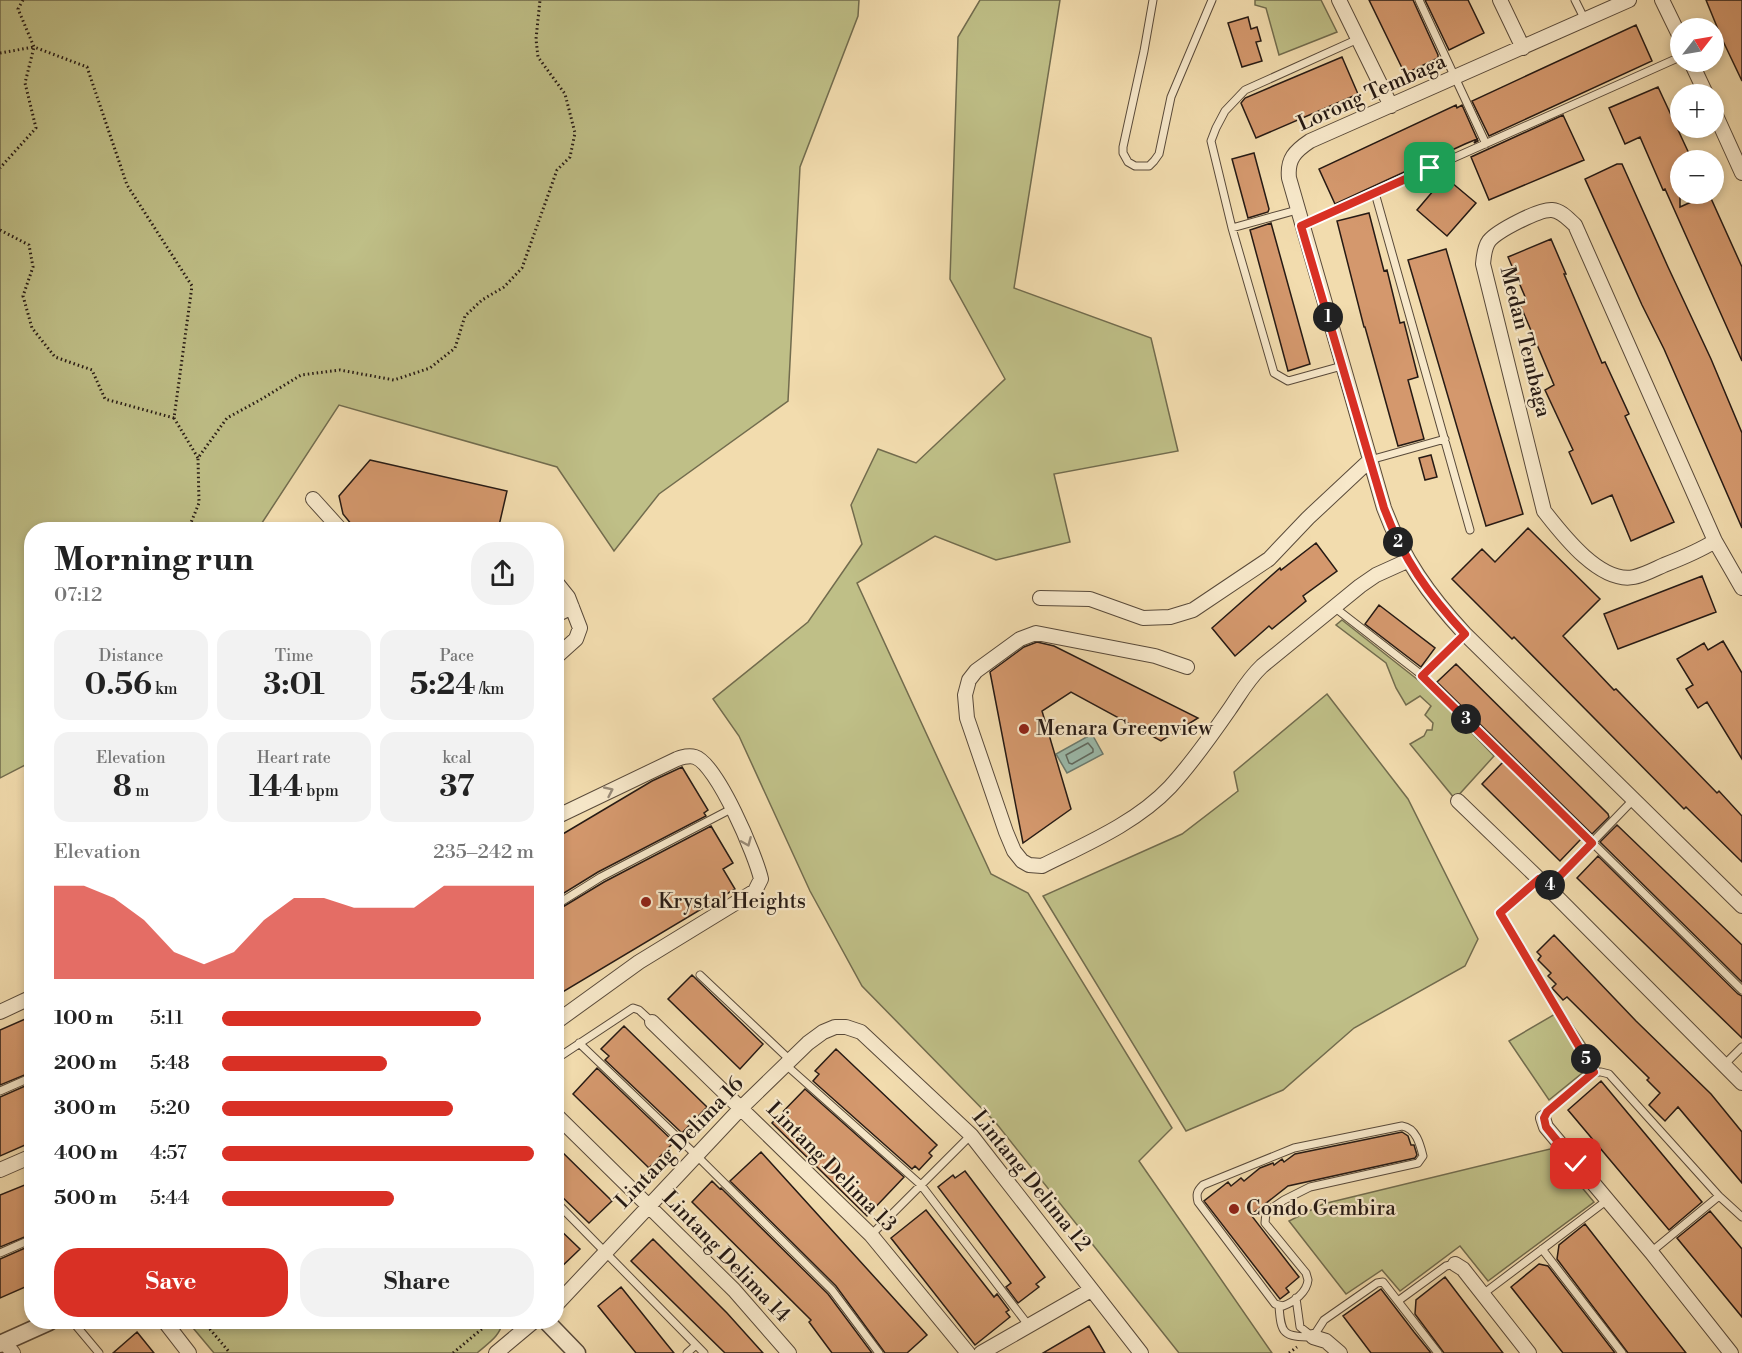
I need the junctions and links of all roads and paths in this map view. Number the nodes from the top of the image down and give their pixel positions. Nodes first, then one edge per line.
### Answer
1 (23, 0) edge
2 (540, 0) edge
3 (1153, 0) edge
4 (1212, 0) edge
5 (1340, 0) edge
6 (1419, 0) edge
7 (1500, 0) edge
8 (1575, 0) edge
9 (1629, 0) edge
10 (1662, 0) edge
11 (1671, 18) edge
12 (1585, 20) junction
13 (1359, 39) junction
14 (34, 47) junction
15 (1523, 48) junction
16 (0, 53) edge
17 (1670, 61) edge
18 (1455, 78) junction
19 (1391, 106) junction
20 (1724, 133) edge
21 (1486, 144) junction
22 (0, 168) edge
23 (1742, 173) edge
24 (1375, 193) junction
25 (1297, 210) junction
26 (1301, 226) junction
27 (1232, 228) junction
28 (0, 230) edge
29 (1342, 366) junction
30 (174, 418) junction
31 (1445, 438) junction
32 (198, 458) junction
33 (1370, 460) junction
34 (313, 500) dead end
35 (191, 522) edge
36 (334, 522) edge
37 (1470, 530) dead end
38 (1715, 542) junction
39 (1407, 561) junction
40 (1742, 588) edge
41 (564, 594) edge
42 (1040, 598) dead end
43 (572, 607) junction
44 (1334, 607) junction
45 (564, 611) edge
46 (1465, 634) junction
47 (564, 650) edge
48 (1187, 667) dead end
49 (1422, 676) junction
50 (1634, 800) junction
51 (1458, 801) dead end
52 (733, 808) junction
53 (564, 812) edge
54 (1592, 843) junction
55 (1544, 884) junction
56 (564, 900) edge
57 (1742, 906) edge
58 (700, 975) dead end
59 (1742, 990) edge
60 (24, 1001) edge
61 (0, 1012) edge
62 (564, 1016) edge
63 (652, 1022) joint
64 (846, 1027) joint
65 (579, 1043) junction
66 (1742, 1047) edge
67 (564, 1053) edge
68 (788, 1063) junction
69 (1725, 1064) junction
70 (1594, 1072) junction
71 (24, 1080) edge
72 (1742, 1083) edge
73 (0, 1091) edge
74 (741, 1107) junction
75 (1544, 1118) joint
76 (564, 1123) edge
77 (971, 1134) junction
78 (698, 1156) junction
79 (24, 1159) edge
80 (0, 1170) edge
81 (921, 1185) junction
82 (1719, 1196) junction
83 (1606, 1201) junction
84 (648, 1207) junction
85 (564, 1210) edge
86 (1742, 1217) edge
87 (871, 1234) junction
88 (24, 1242) edge
89 (1542, 1249) junction
90 (606, 1251) junction
91 (1651, 1252) junction
92 (0, 1253) edge
93 (1455, 1264) joint
94 (1091, 1290) junction
95 (1483, 1294) junction
96 (564, 1296) edge
97 (1296, 1298) junction
98 (1398, 1301) junction
99 (1279, 1306) junction
100 (1029, 1326) junction
101 (36, 1329) edge
102 (80, 1329) edge
103 (170, 1329) edge
104 (210, 1329) edge
105 (482, 1329) edge
106 (525, 1329) edge
107 (554, 1329) edge
108 (1313, 1337) junction
109 (696, 1345) junction
110 (6, 1346) edge
111 (1135, 1351) edge
112 (1725, 1351) edge
113 (99, 1353) edge
114 (189, 1353) edge
115 (230, 1353) edge
116 (453, 1353) edge
117 (496, 1353) edge
118 (577, 1353) edge
119 (687, 1353) edge
120 (704, 1353) edge
121 (789, 1353) edge
122 (879, 1353) edge
123 (968, 1353) edge
124 (981, 1353) edge
125 (1340, 1353) edge
126 (1438, 1353) edge
127 (1528, 1353) edge
128 (1622, 1353) edge

1 - 14 path
2 - 32 path
3 - 4 lane
5 - 13 street
6 - 18 lane
7 - 15 street
8 - 12 lane
9 - 12 street, Lorong Tembaga
10 - 11 street
12 - 15 street, Lorong Tembaga
13 - 19 street
13 - 27 lane
14 - 16 path
14 - 22 path
14 - 30 path
15 - 18 street, Lorong Tembaga
17 - 21 lane
18 - 19 street, Lorong Tembaga
18 - 21 lane
19 - 25 street, Lorong Tembaga
20 - 23 street
21 - 24 lane
24 - 26 lane
24 - 31 lane
25 - 26 street, Lorong Tembaga
25 - 27 lane
26 - 29 street, Lorong Tembaga
27 - 29 lane
28 - 30 path
29 - 33 street, Lorong Tembaga
30 - 32 path
31 - 33 lane
31 - 37 lane
32 - 35 path
33 - 39 street, Lorong Tembaga
33 - 42 street
34 - 36 street
38 - 38 street, Medan Tembaga
38 - 40 street, Medan Tembaga
39 - 44 street
39 - 46 street
41 - 43 street
43 - 45 street
43 - 47 street
44 - 48 street
44 - 49 lane
46 - 49 lane
46 - 50 street
49 - 54 lane
50 - 54 lane
50 - 57 street
51 - 55 street
53 -> 52 street
52 - 56 lane
52 -> 62 street
54 - 55 lane
54 - 59 lane
55 - 69 street
55 - 70 path
58 - 68 lane
60 - 61 street
63 - 65 lane
63 - 74 street, Lintang Delima 13
64 - 68 street, Lintang Delima 16
64 - 77 street, Lintang Delima 12
65 - 67 lane
65 - 78 lane
66 - 69 lane
68 - 74 street, Lintang Delima 16
68 - 81 lane
69 - 72 street
70 - 75 lane
70 - 82 lane
71 - 73 lane
74 - 78 street, Lintang Delima 16
74 - 87 street, Lintang Delima 13
75 - 83 street
76 - 84 street, Lintang Delima 14
77 - 81 lane
77 - 94 street, Lintang Delima 12
78 - 84 street, Lintang Delima 16
78 - 122 lane
79 - 80 street
81 - 87 lane
81 - 100 lane
82 - 86 lane
82 - 91 lane
83 - 89 lane
83 - 91 street
84 - 90 street, Lintang Delima 16
84 - 121 street, Lintang Delima 14
85 - 90 lane
87 - 123 street, Lintang Delima 13
88 - 92 lane
89 - 95 lane
89 - 128 lane
90 - 96 street, Lintang Delima 16
90 - 109 lane
91 - 112 street
93 - 95 street
93 - 98 lane
94 - 100 street
94 - 111 street, Lintang Delima 12
95 - 127 street
97 - 99 lane
97 - 99 lane
97 - 108 lane
98 - 108 lane
98 - 126 lane
99 - 108 lane
100 - 124 street
101 - 110 street
102 - 113 lane
103 - 114 street
104 - 115 path
105 - 116 path
106 - 117 street
107 - 118 street
108 - 125 street
109 - 119 lane
109 - 120 lane

